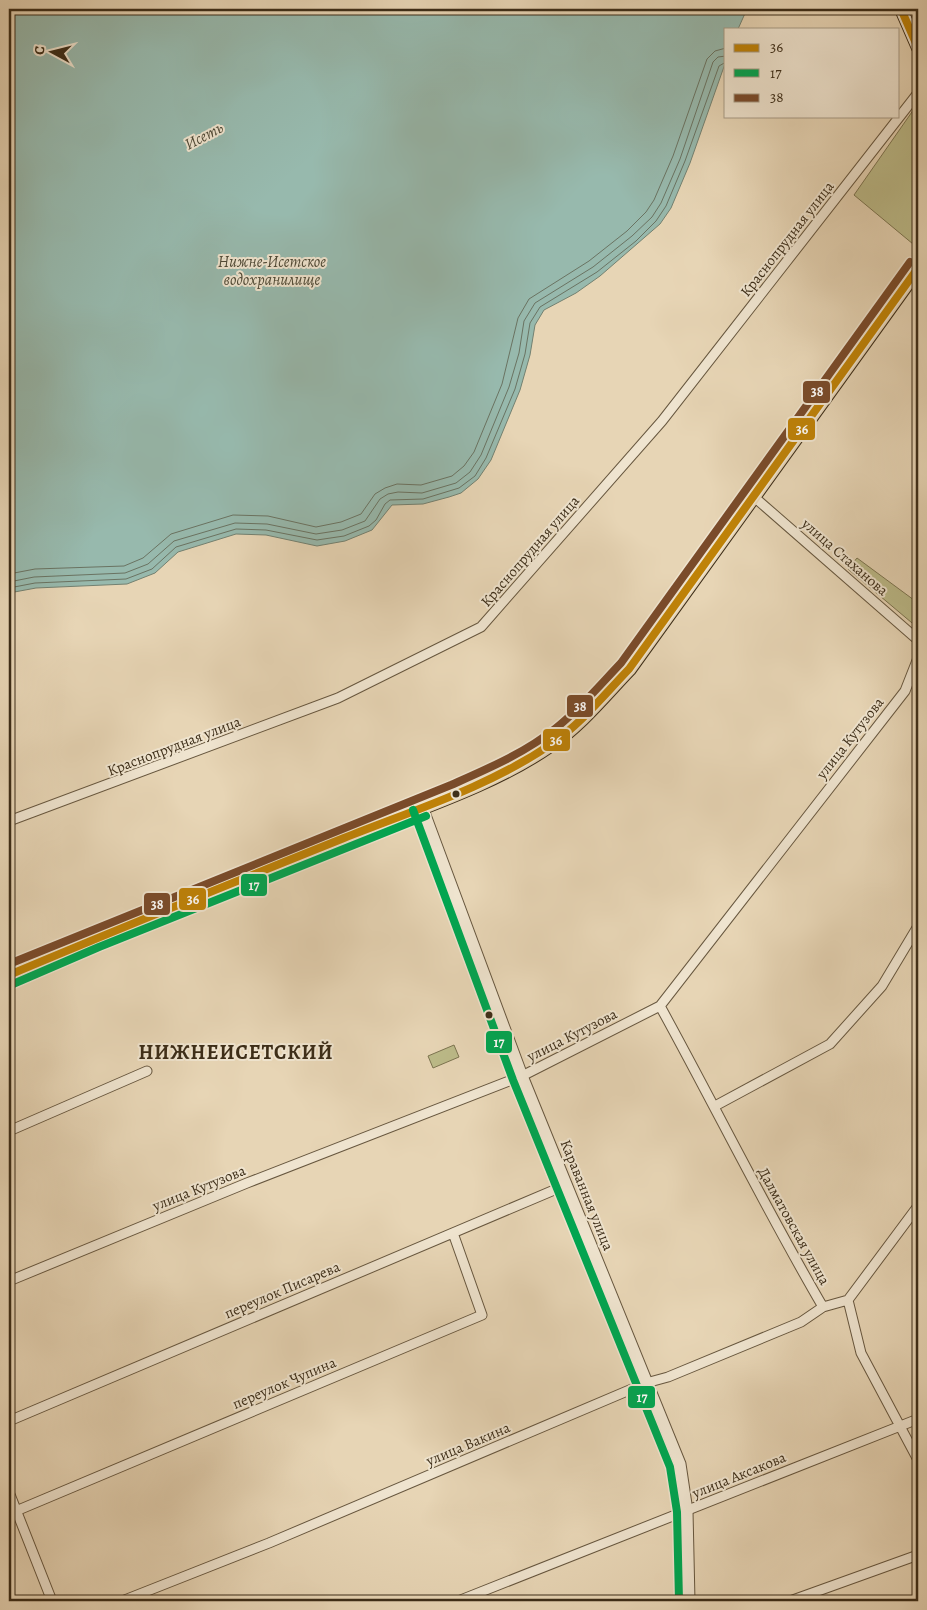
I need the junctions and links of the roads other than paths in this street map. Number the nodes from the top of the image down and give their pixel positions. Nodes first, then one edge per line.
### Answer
1 (901, 9) edge
2 (918, 48) edge
3 (918, 93) edge
4 (900, 116) edge
5 (899, 118) edge
6 (918, 268) edge
7 (753, 496) junction
8 (918, 640) edge
9 (918, 658) edge
10 (422, 807) junction
11 (9, 821) edge
12 (918, 926) edge
13 (9, 976) edge
14 (660, 1006) junction
15 (148, 1071) dead end
16 (522, 1076) junction
17 (714, 1106) junction
18 (9, 1131) edge
19 (566, 1185) junction
20 (918, 1206) edge
21 (453, 1233) junction
22 (9, 1281) edge
23 (848, 1300) junction
24 (823, 1307) junction
25 (646, 1383) junction
26 (918, 1418) edge
27 (9, 1421) edge
28 (900, 1425) junction
29 (918, 1460) edge
30 (9, 1492) edge
31 (16, 1511) junction
32 (687, 1511) junction
33 (918, 1555) edge
34 (52, 1601) edge
35 (122, 1601) edge
36 (458, 1601) edge
37 (689, 1601) edge
38 (790, 1601) edge

1 - 2 main road
3 - 4 street, Краснопрудная улица
5 - 11 street, Краснопрудная улица
6 - 7 main road
7 - 8 street, улица Стаханова
7 - 10 main road
9 - 14 street, улица Кутузова
10 - 13 main road
10 - 16 street, Караванная улица
12 - 17 street
14 - 16 street, улица Кутузова
14 - 17 street, Далматовская улица
15 - 18 street
16 - 19 street, Караванная улица
16 - 22 street, улица Кутузова
17 - 24 street, Далматовская улица
19 - 21 street, переулок Писарева
19 - 25 street, Караванная улица
20 - 23 street
21 - 27 street, переулок Писарева
21 - 31 street, переулок Чупина
23 - 24 street, Далматовская улица
23 - 28 street
24 - 25 street, улица Вакина
25 - 32 street, Караванная улица
25 - 35 street, улица Вакина
26 - 28 street, улица Аксакова
28 - 29 street
28 - 32 street, улица Аксакова
30 - 31 street
31 - 34 street
32 - 36 street, улица Аксакова
32 - 37 street, Караванная улица
33 - 38 street

